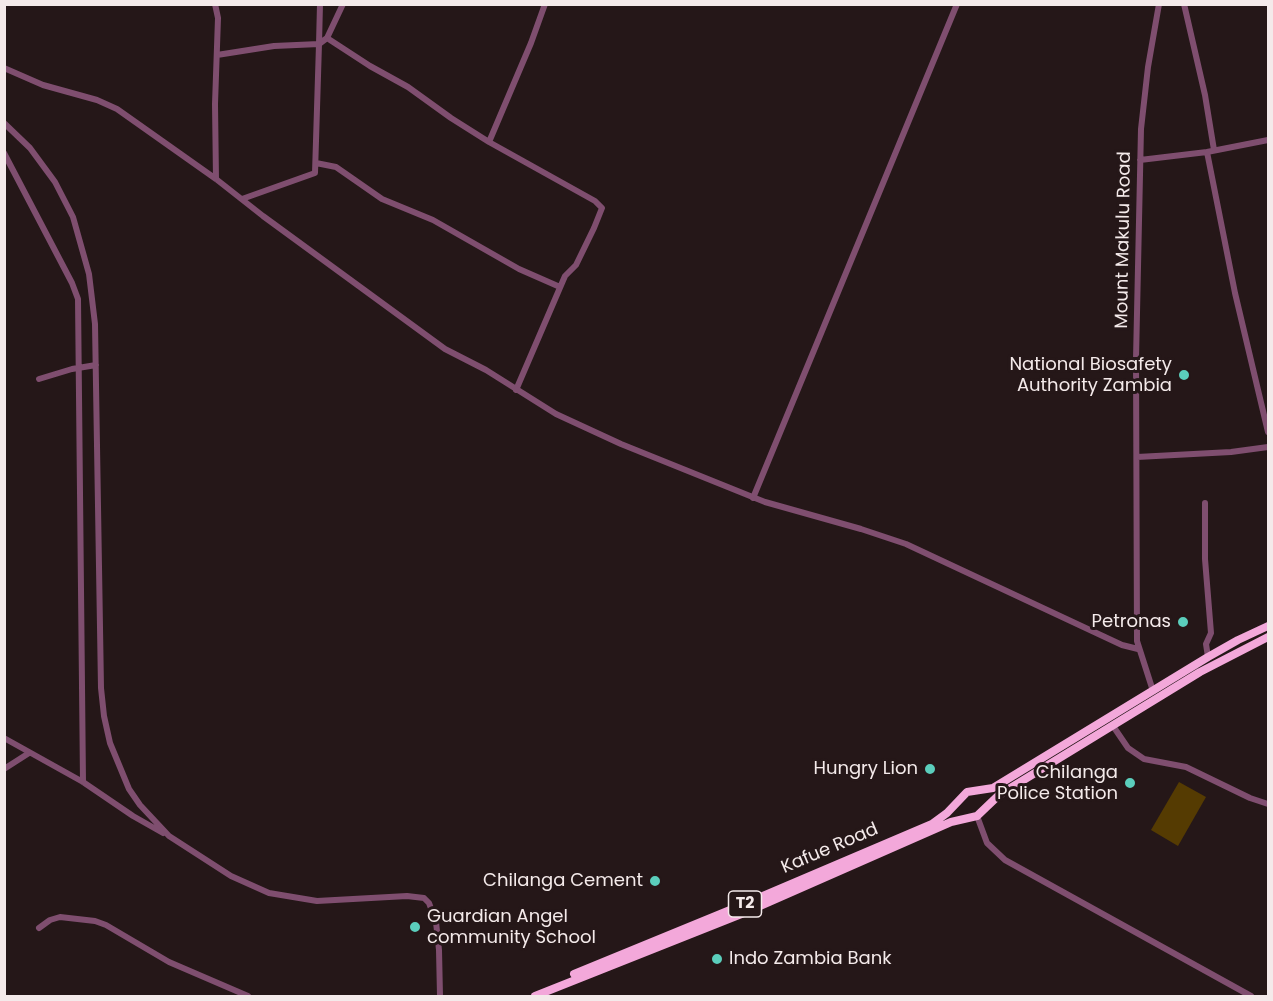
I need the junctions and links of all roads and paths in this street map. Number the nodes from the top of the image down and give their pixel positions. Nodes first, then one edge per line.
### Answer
1 (215, 4) edge
2 (320, 4) edge
3 (343, 4) edge
4 (545, 4) edge
5 (957, 4) edge
6 (1159, 4) edge
7 (1184, 4) edge
8 (327, 38) junction
9 (319, 44) junction
10 (217, 55) junction
11 (4, 68) edge
12 (4, 123) edge
13 (1269, 140) edge
14 (489, 142) junction
15 (1211, 151) junction
16 (4, 153) edge
17 (1140, 160) junction
18 (316, 163) junction
19 (216, 179) junction
20 (242, 199) junction
21 (560, 287) junction
22 (96, 365) junction
23 (78, 368) junction
24 (39, 379) dead end
25 (516, 390) junction
26 (1269, 432) edge
27 (1269, 447) edge
28 (1137, 457) junction
29 (753, 498) junction
30 (1205, 502) dead end
31 (1269, 626) edge
32 (1269, 636) edge
33 (1138, 649) junction
34 (1208, 657) junction
35 (1153, 691) junction
36 (1113, 726) junction
37 (4, 738) edge
38 (29, 753) junction
39 (4, 769) edge
40 (83, 782) junction
41 (976, 792) junction
42 (960, 798) junction
43 (140, 804) junction
44 (1269, 804) edge
45 (976, 814) junction
46 (133, 816) junction
47 (169, 836) junction
48 (39, 927) dead end
49 (538, 994) edge
50 (248, 996) edge
51 (440, 996) edge
52 (1251, 996) edge

1 - 10 street
2 - 9 street
3 - 8 street
4 - 14 street
5 - 29 street
6 - 17 street, Mount Makulu Road
7 - 15 street
8 - 9 street
8 - 14 street
9 - 10 street
9 - 18 street
10 - 19 street
11 - 19 street
12 - 22 street
13 - 15 street
14 - 21 street
15 - 17 street
15 - 26 street
16 - 23 street
17 - 28 street, Mount Makulu Road
18 - 20 street
18 - 21 street
19 - 20 street
20 - 25 street
21 - 25 street
22 - 23 street
22 - 43 street
23 - 24 street
23 - 40 street
25 - 29 street
27 - 28 street
28 - 33 street, Mount Makulu Road
29 - 33 street
30 - 34 street
31 - 34 highway
32 - 36 highway, Kafue Road / T2
33 - 35 street, Mount Makulu Road
34 - 35 highway
35 - 41 highway
36 - 44 street
36 - 45 highway, Kafue Road / T2
37 - 38 street
38 - 39 street
38 - 40 street
40 - 46 street
41 - 42 highway
41 - 45 highway
42 - 45 highway
42 - 49 highway, Kafue Road / T2
43 - 46 street
43 - 47 street
45 - 49 highway, Kafue Road / T2
45 - 52 street
46 - 47 street
47 - 51 street
48 - 50 street

